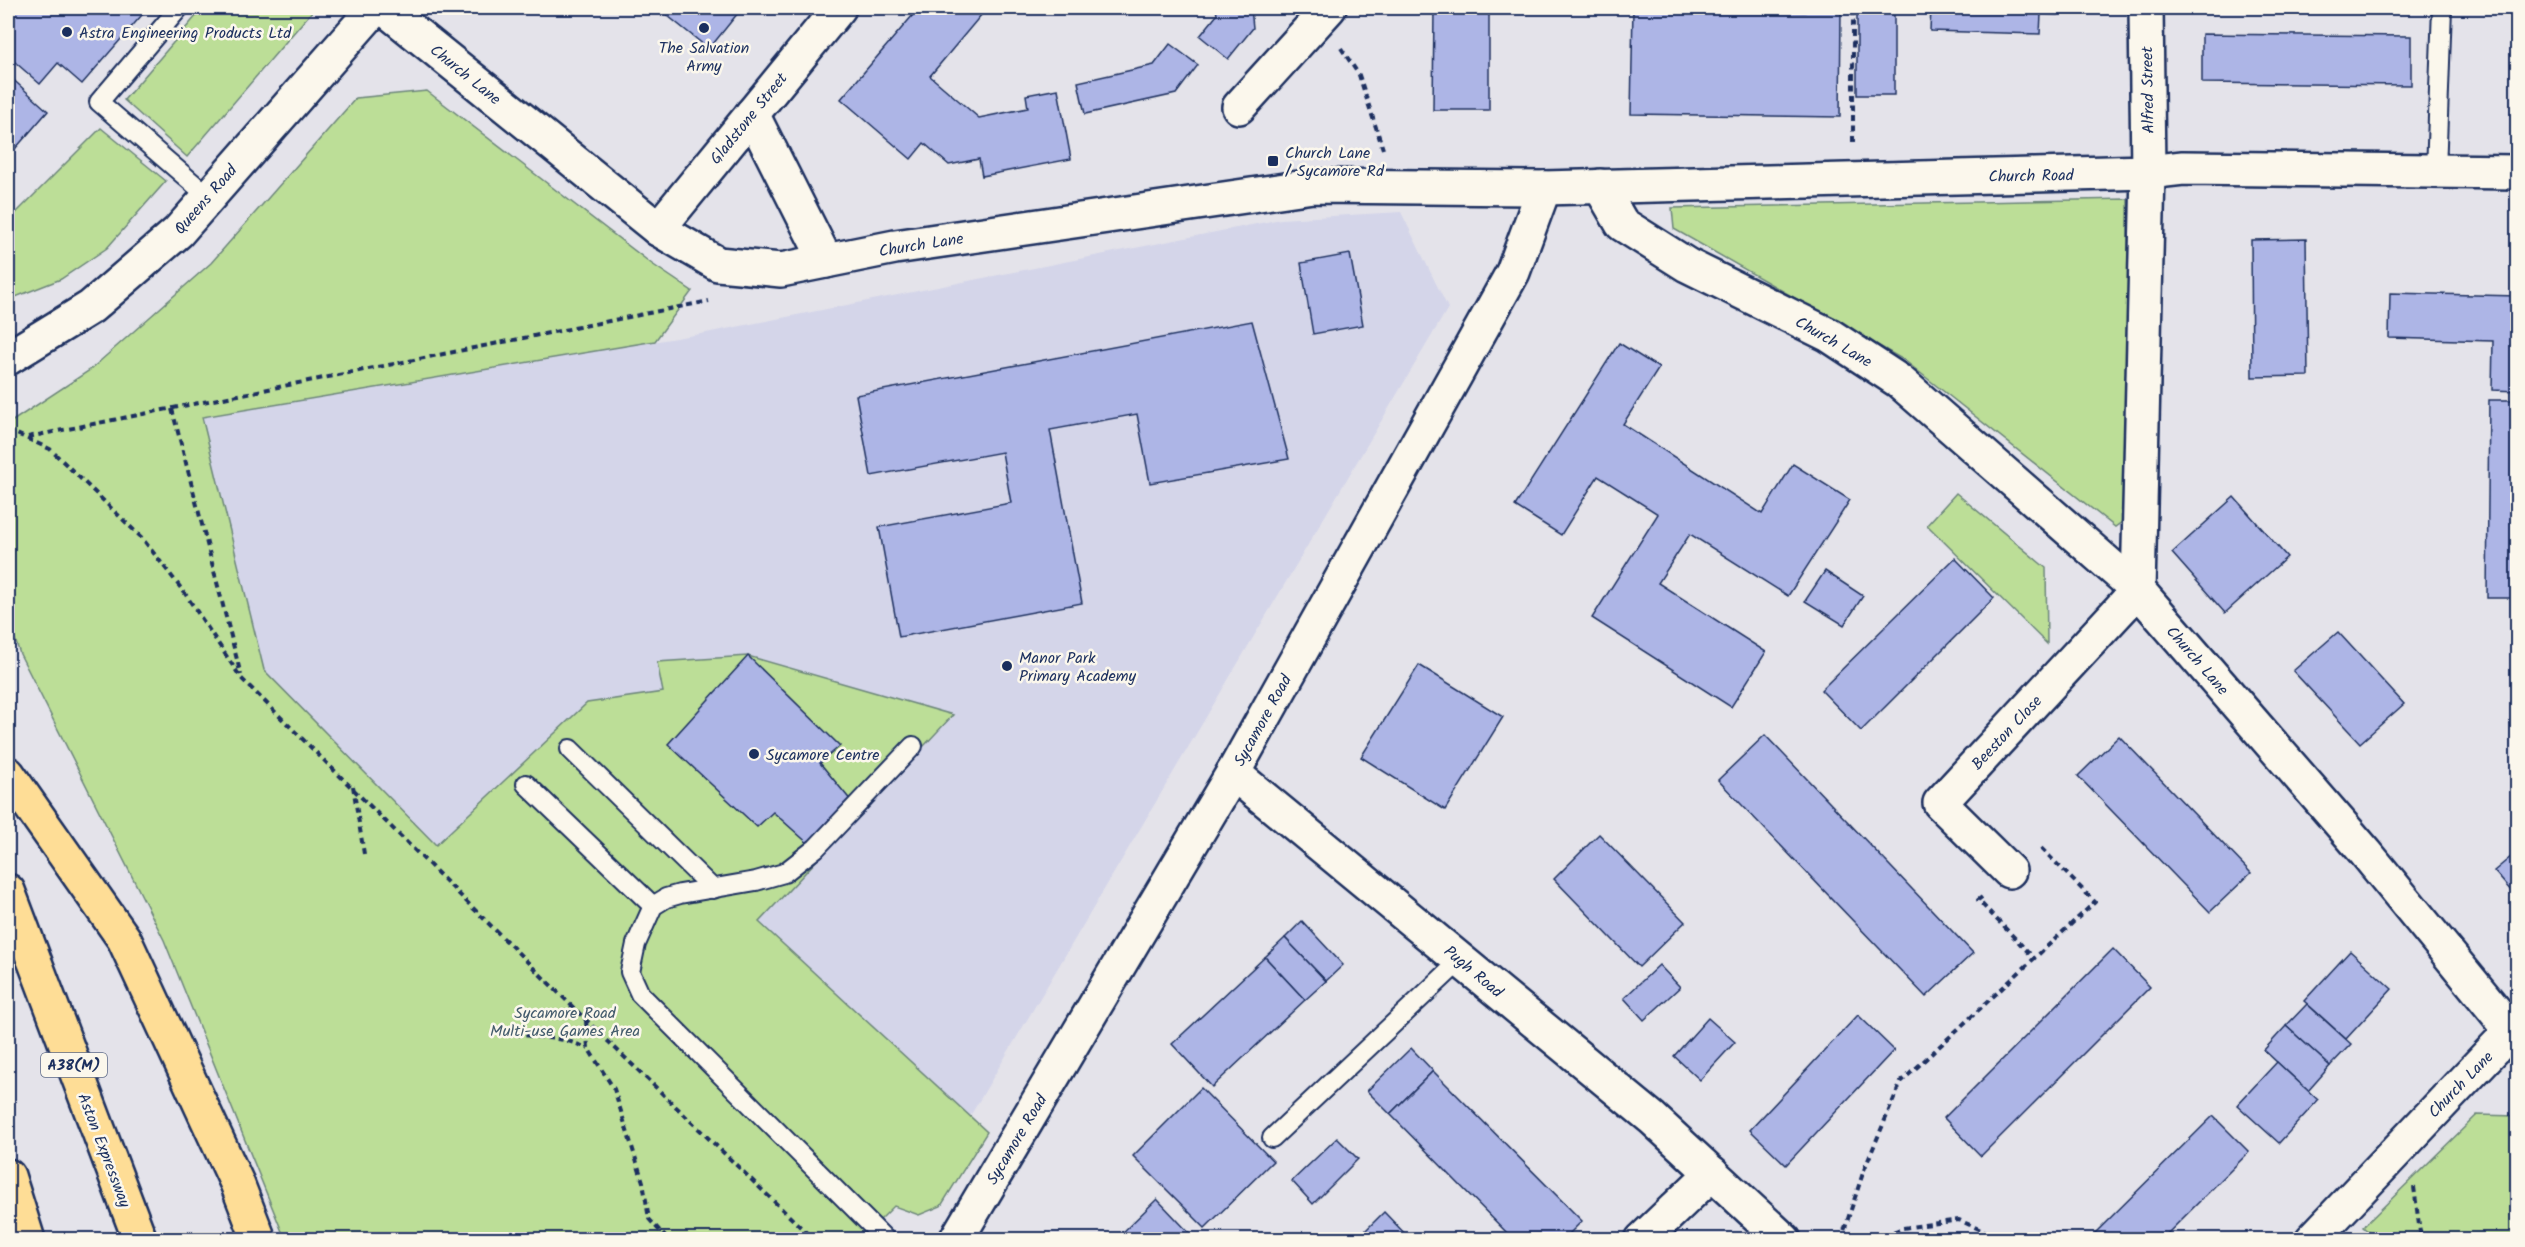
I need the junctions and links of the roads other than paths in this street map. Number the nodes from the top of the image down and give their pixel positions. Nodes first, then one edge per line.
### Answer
1 (179, 8) edge
2 (375, 8) edge
3 (384, 8) edge
4 (839, 8) edge
5 (2146, 8) edge
6 (2442, 8) edge
7 (1324, 12) edge
8 (1239, 106) dead end
9 (752, 114) junction
10 (2436, 171) junction
11 (2148, 172) junction
12 (2517, 172) edge
13 (1600, 186) junction
14 (1544, 188) junction
15 (209, 196) junction
16 (658, 229) junction
17 (826, 261) junction
18 (8, 358) edge
19 (2138, 590) junction
20 (913, 746) dead end
21 (570, 749) dead end
22 (1233, 772) junction
23 (8, 774) edge
24 (526, 784) dead end
25 (2009, 871) road end
26 (712, 889) junction
27 (8, 891) edge
28 (653, 906) junction
29 (1461, 960) junction
30 (2514, 1035) edge
31 (1272, 1138) dead end
32 (1712, 1173) junction
33 (8, 1176) edge
34 (28, 1239) edge
35 (140, 1239) edge
36 (259, 1239) edge
37 (886, 1239) edge
38 (956, 1239) edge
39 (1642, 1239) edge
40 (1784, 1239) edge
41 (2312, 1239) edge

1 - 15 lane
2 - 15 street, Queens Road
3 - 16 street, Church Lane
4 - 9 street, Gladstone Street
5 - 11 street, Alfred Street
6 - 10 lane
7 - 8 street
9 - 16 street, Gladstone Street
9 - 17 street
10 - 11 street, Church Road
10 - 12 street, Church Road
11 - 13 street, Church Road
11 - 19 street, Alfred Street
13 - 14 street, Church Road
13 - 19 street, Church Lane
14 - 17 street, Church Lane
14 - 22 street, Sycamore Road
15 - 18 street, Queens Road
16 - 17 street, Church Lane
19 - 25 street, Beeston Close
19 - 30 street, Church Lane
20 - 26 lane
21 - 26 lane
22 - 29 street, Pugh Road
22 - 38 street, Sycamore Road
23 - 36 highway
24 - 28 lane
26 - 28 lane
27 - 35 highway, Aston Expressway / A38(M)
28 - 37 lane
29 - 31 lane
29 - 32 street, Pugh Road
30 - 41 street, Church Lane
32 - 39 street
32 - 40 street, Pugh Road
33 - 34 highway

